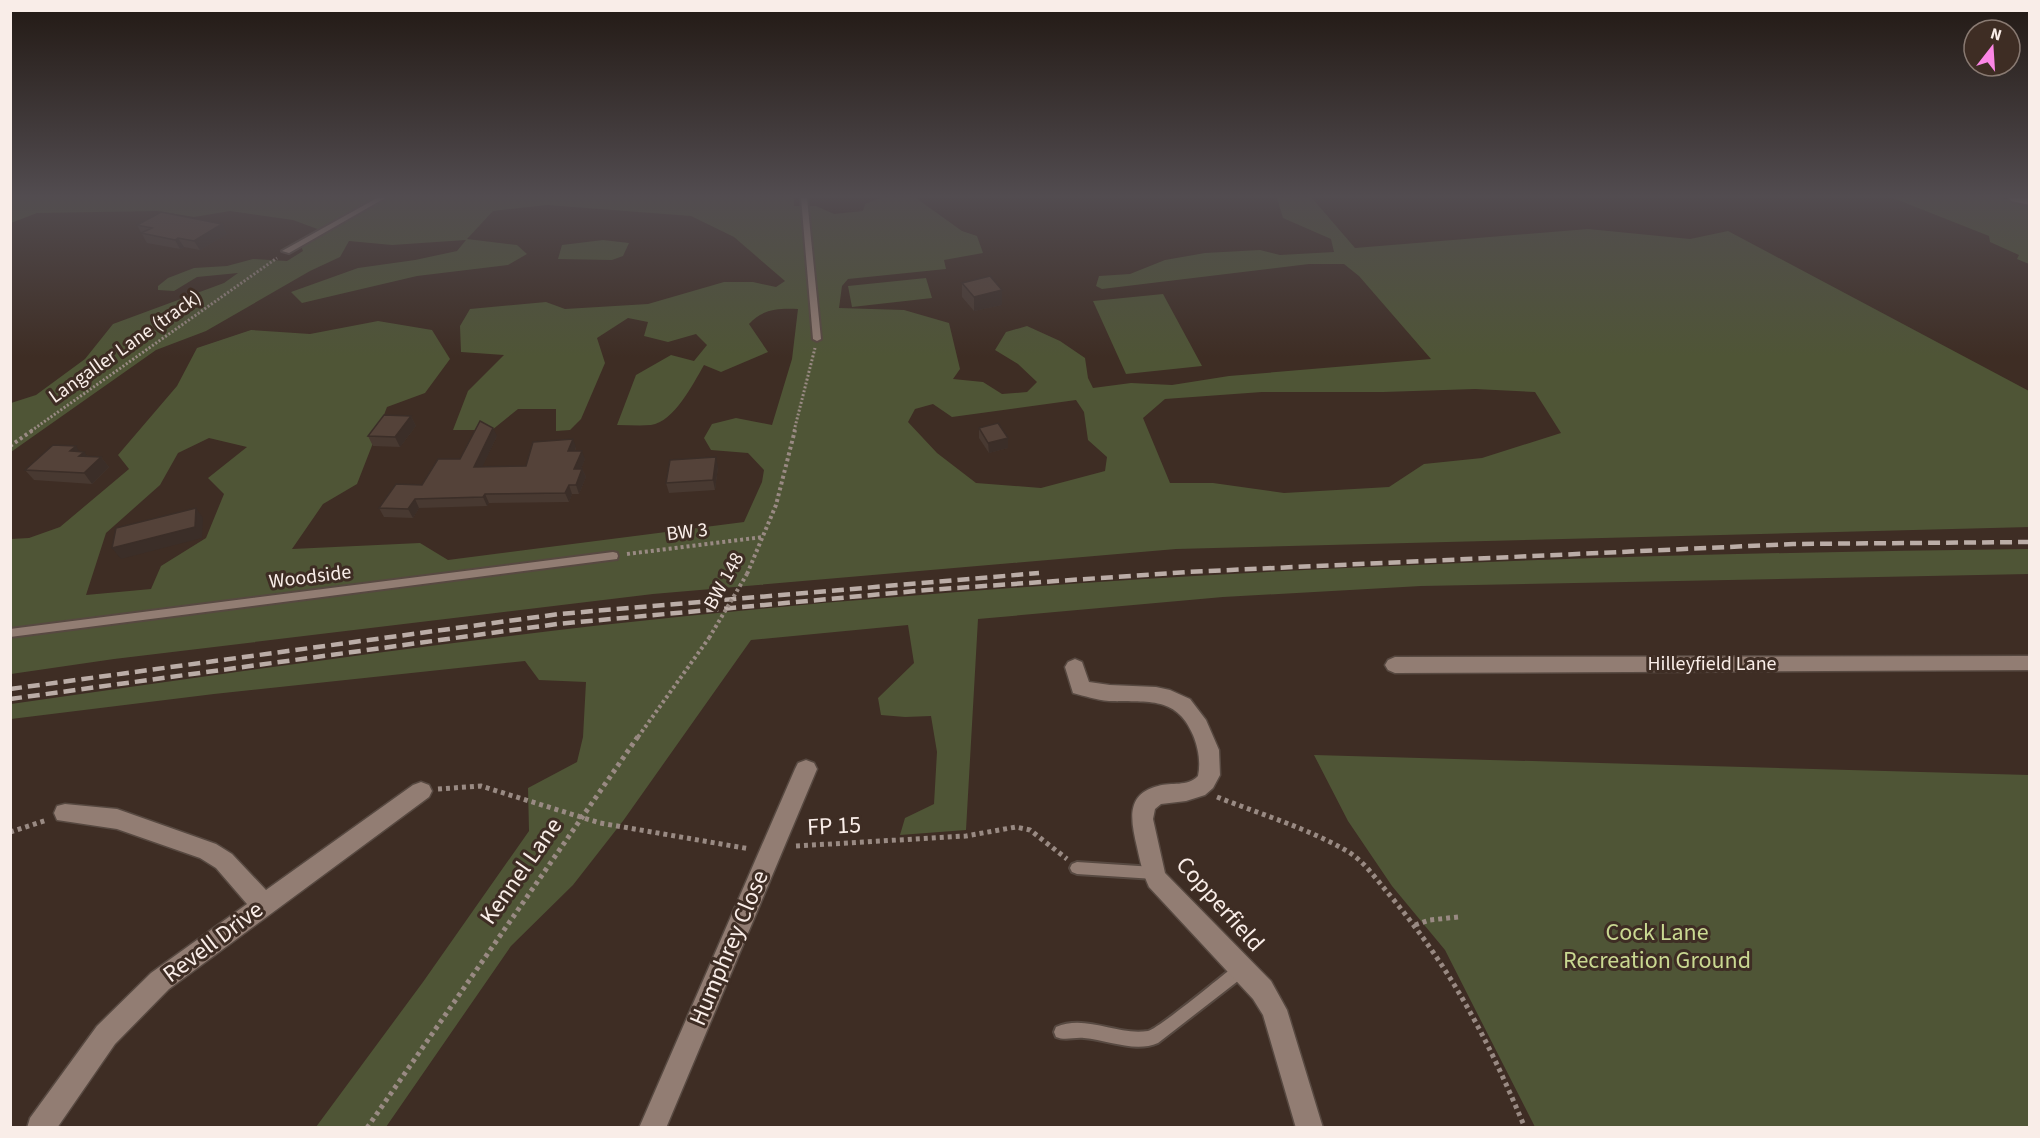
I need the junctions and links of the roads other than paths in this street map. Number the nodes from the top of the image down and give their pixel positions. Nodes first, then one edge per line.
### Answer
1 (809, 251) edge
2 (817, 339) road end
3 (613, 556) road end
4 (10, 633) edge
5 (2030, 663) edge
6 (1395, 665) dead end
7 (1075, 668) dead end
8 (806, 769) dead end
9 (421, 791) road end
10 (65, 813) road end
11 (1077, 867) road end
12 (1154, 873) junction
13 (263, 904) junction
14 (1242, 969) junction
15 (1061, 1032) dead end
16 (40, 1128) edge
17 (652, 1128) edge
18 (1310, 1128) edge

1 - 2 lane
3 - 4 lane, Woodside
5 - 6 street, Hilleyfield Lane
7 - 12 street, Copperfield
8 - 17 street, Humphrey Close
9 - 13 street, Revell Drive
10 - 13 street
11 - 12 lane
12 - 14 street, Copperfield
13 - 16 street, Revell Drive
14 - 15 lane
14 - 18 street, Copperfield

